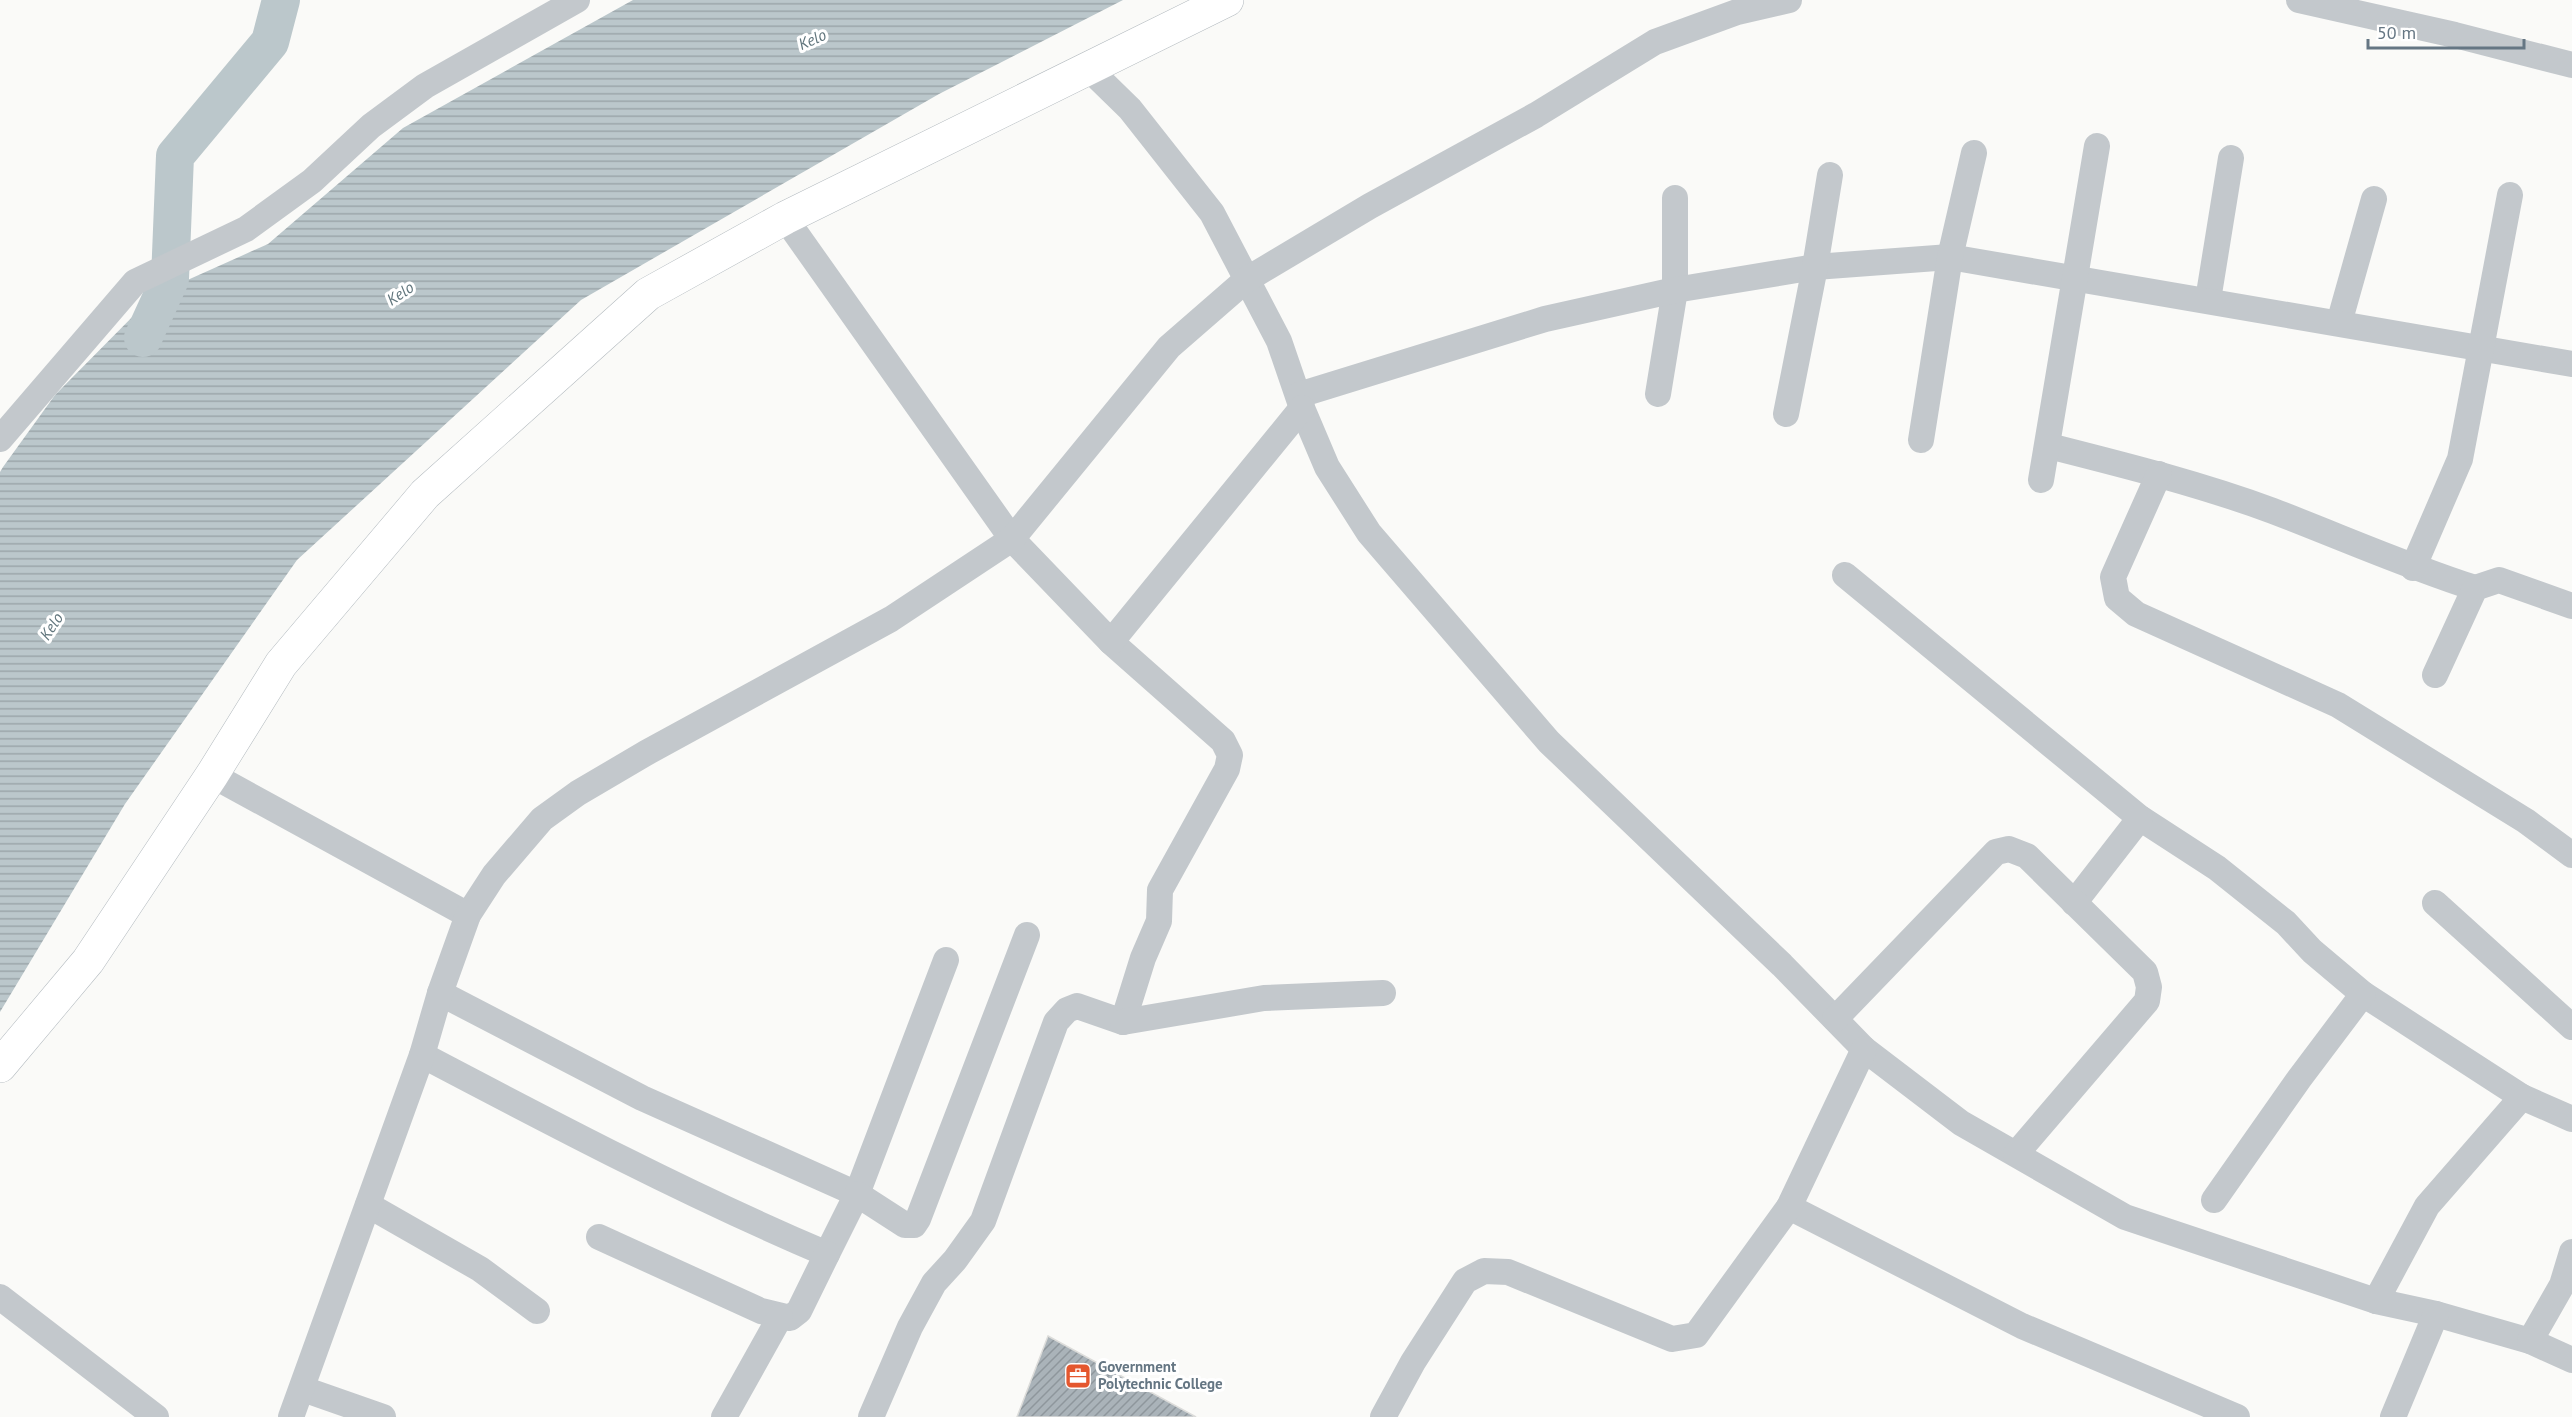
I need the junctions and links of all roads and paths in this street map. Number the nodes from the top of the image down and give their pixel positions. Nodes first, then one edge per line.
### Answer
1 (577, 0) edge
2 (1227, 0) edge
3 (1789, 0) edge
4 (2299, 0) edge
5 (2572, 65) edge
6 (1087, 67) junction
7 (2097, 146) dead end
8 (1974, 153) dead end
9 (2231, 158) dead end
10 (1830, 175) dead end
11 (2510, 195) dead end
12 (1675, 198) dead end
13 (2374, 199) dead end
14 (785, 218) junction
15 (1950, 256) junction
16 (1815, 267) junction
17 (2076, 277) junction
18 (1246, 280) junction
19 (1675, 290) junction
20 (2208, 300) junction
21 (2339, 323) junction
22 (2481, 348) junction
23 (2572, 364) edge
24 (1658, 394) dead end
25 (1300, 402) junction
26 (1786, 414) dead end
27 (0, 439) edge
28 (1921, 440) dead end
29 (2049, 446) junction
30 (2159, 474) junction
31 (2042, 480) dead end
32 (1012, 539) junction
33 (2414, 568) junction
34 (1845, 575) dead end
35 (2475, 588) junction
36 (2572, 606) edge
37 (1111, 642) junction
38 (2435, 675) dead end
39 (212, 776) junction
40 (2140, 818) junction
41 (2572, 855) edge
42 (2074, 903) junction
43 (2435, 903) dead end
44 (468, 915) junction
45 (1027, 935) dead end
46 (946, 960) dead end
47 (440, 993) junction
48 (1383, 993) dead end
49 (2362, 994) junction
50 (1835, 1019) junction
51 (1123, 1022) junction
52 (2572, 1027) edge
53 (1864, 1049) junction
54 (422, 1055) junction
55 (0, 1066) edge
56 (2522, 1097) junction
57 (2572, 1119) edge
58 (2016, 1154) junction
59 (857, 1194) junction
60 (2214, 1200) dead end
61 (368, 1205) junction
62 (1790, 1208) junction
63 (599, 1237) dead end
64 (2572, 1252) edge
65 (827, 1254) junction
66 (0, 1297) edge
67 (2376, 1301) junction
68 (537, 1311) dead end
69 (2436, 1314) junction
70 (780, 1317) junction
71 (2530, 1341) junction
72 (2572, 1360) edge
73 (303, 1389) junction
74 (156, 1417) edge
75 (291, 1417) edge
76 (383, 1417) edge
77 (723, 1417) edge
78 (871, 1417) edge
79 (1383, 1417) edge
80 (2237, 1417) edge
81 (2393, 1417) edge

1 - 27 street
2 - 6 street
3 - 18 street
4 - 5 street
6 - 14 street
6 - 18 street
7 - 17 street
8 - 15 street
9 - 20 street
10 - 16 street
11 - 22 street
12 - 19 street
13 - 21 street
14 - 32 street
14 - 39 street
15 - 16 street
15 - 17 street
15 - 28 street
16 - 19 street
16 - 26 street
17 - 20 street
17 - 29 street
18 - 25 street
18 - 32 street
19 - 24 street
19 - 25 street
20 - 21 street
21 - 22 street
22 - 23 street
22 - 33 street
25 - 37 street
25 - 50 street
29 - 30 street
29 - 31 street
30 - 33 street
30 - 41 street
32 - 37 street
32 - 44 street
33 - 35 street
34 - 40 street
35 - 36 street
35 - 38 street
37 - 51 street
39 - 44 street
39 - 55 street
40 - 42 street
40 - 49 street
42 - 50 street
42 - 58 street
43 - 52 street
44 - 47 street
45 - 59 street
46 - 59 street
47 - 54 street
47 - 59 street
48 - 51 street
49 - 56 street
49 - 60 street
50 - 53 street
51 - 78 street
53 - 58 street
53 - 62 street
54 - 61 street
54 - 65 street
56 - 57 street
56 - 67 street
58 - 67 street
59 - 65 street
61 - 68 street
61 - 73 street
62 - 79 street
62 - 80 street
63 - 70 street
64 - 71 street
65 - 70 street
66 - 74 street
67 - 69 street
69 - 71 street
69 - 81 street
70 - 77 street
71 - 72 street
73 - 75 street
73 - 76 street

